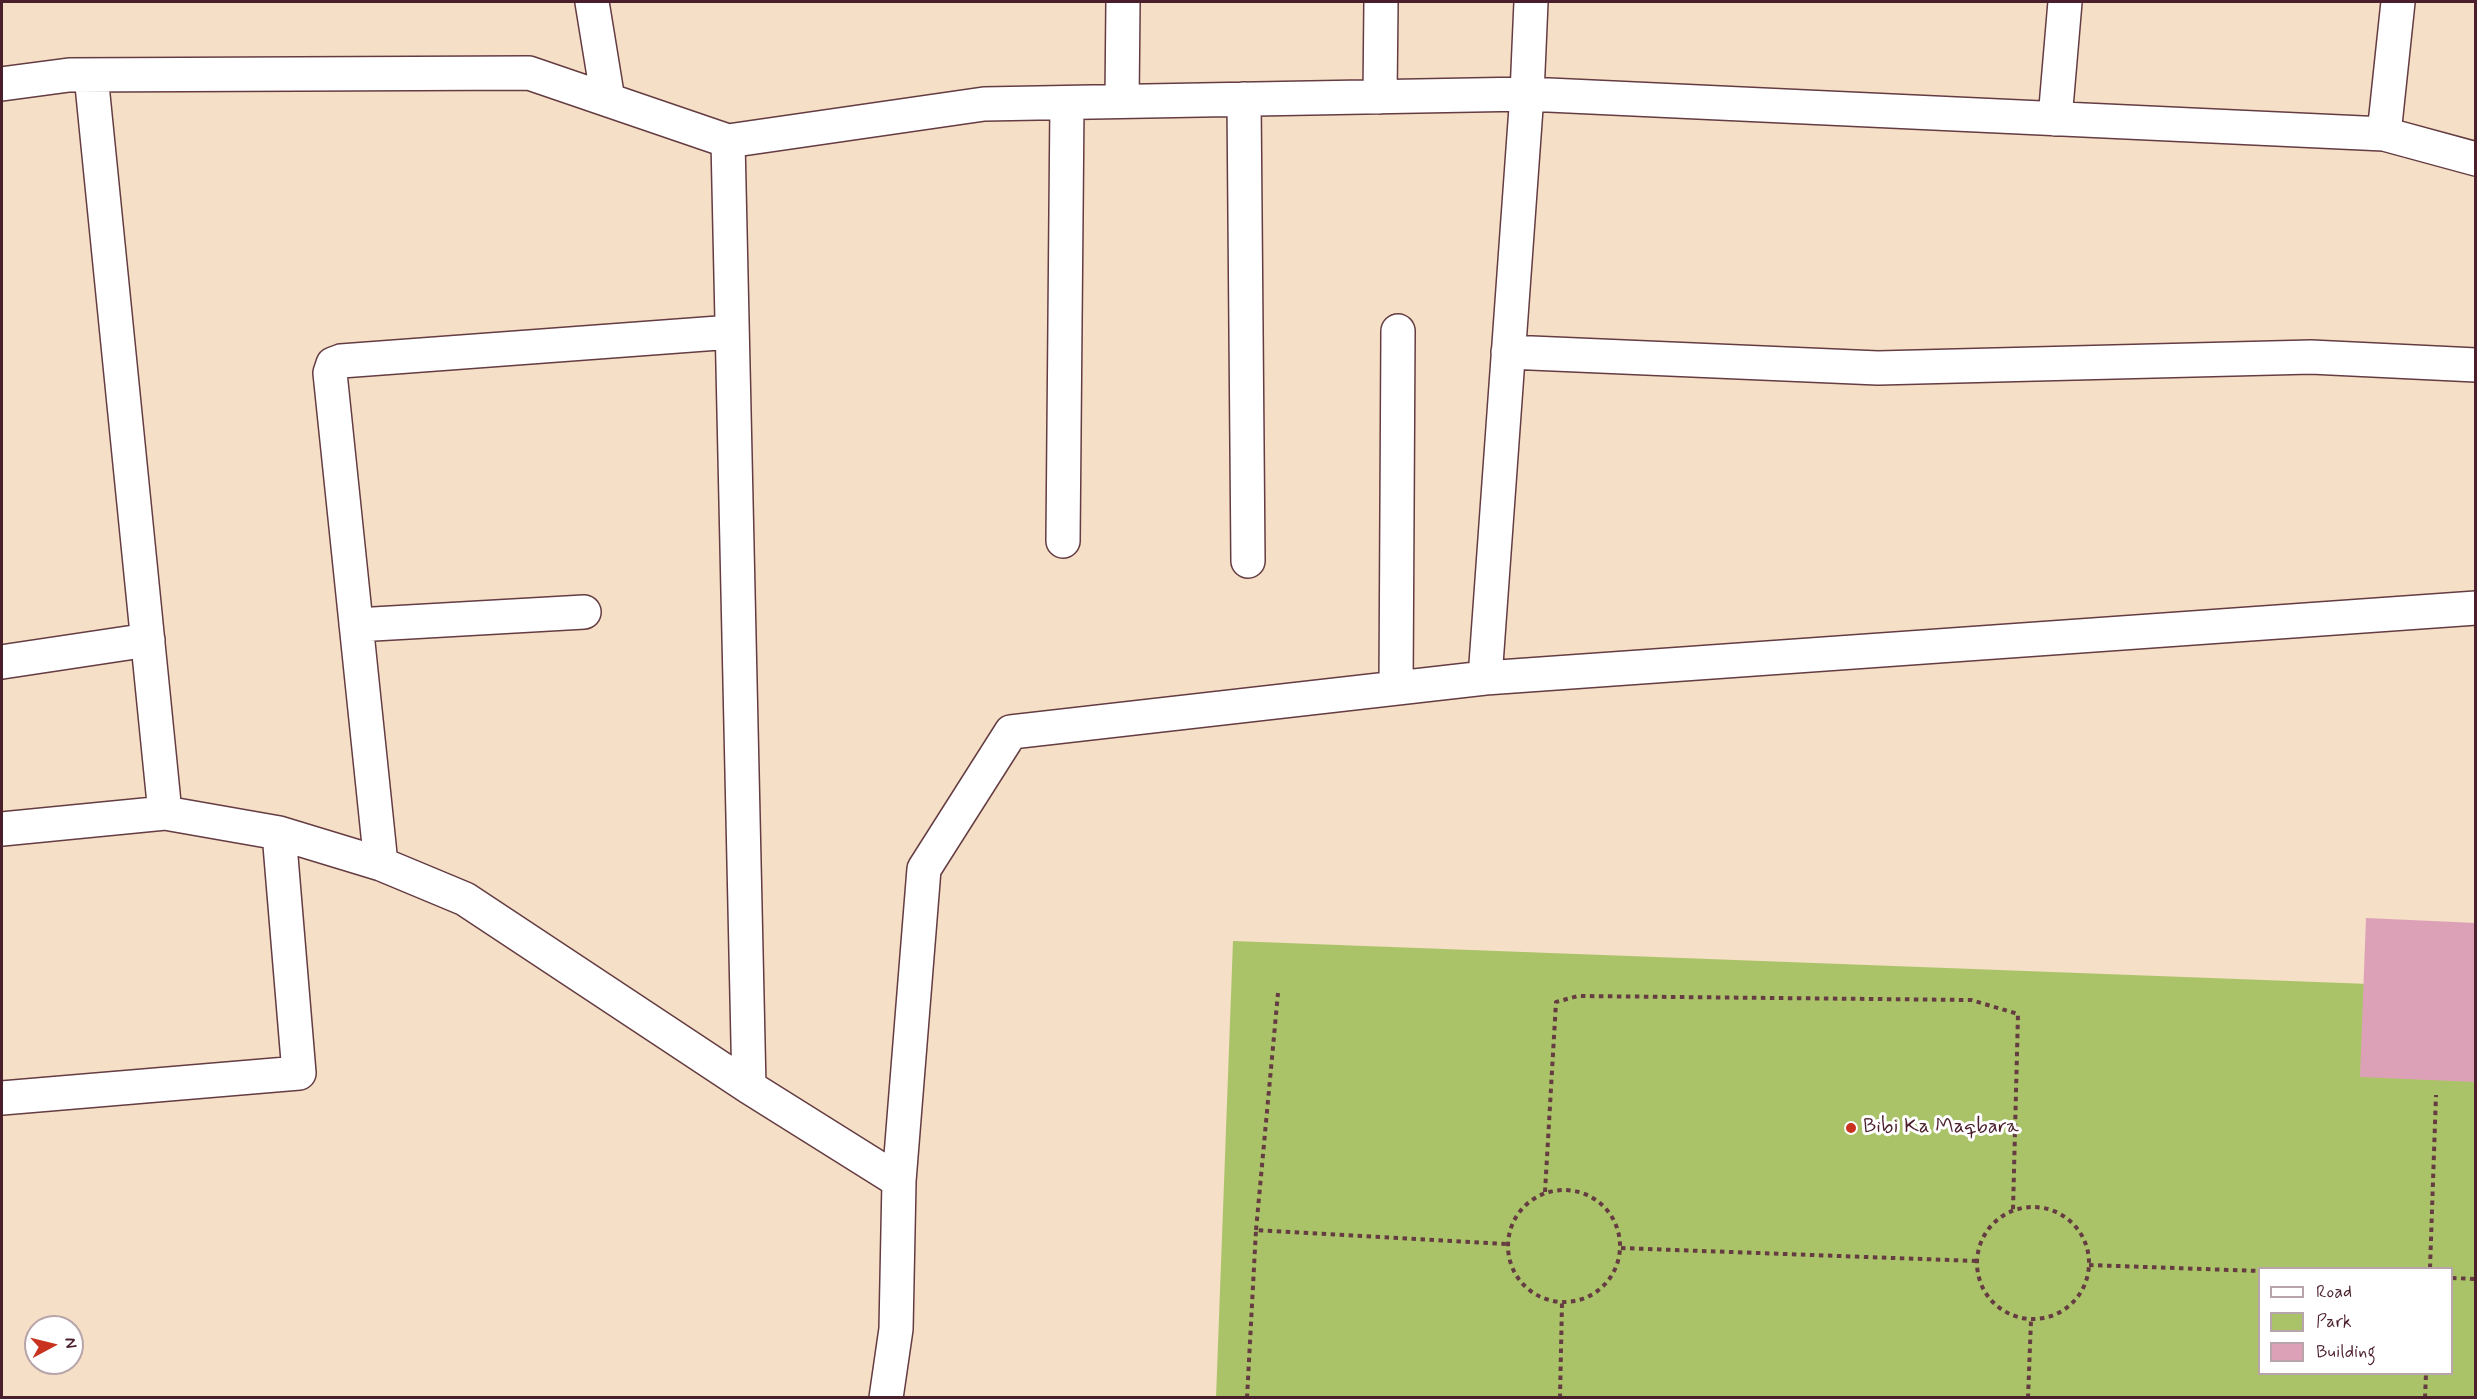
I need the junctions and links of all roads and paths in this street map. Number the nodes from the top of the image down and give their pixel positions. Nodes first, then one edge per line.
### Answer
1 (592, 2) edge
2 (1124, 2) edge
3 (1381, 2) edge
4 (1531, 2) edge
5 (2065, 2) edge
6 (2398, 2) edge
7 (91, 75) junction
8 (2, 84) edge
9 (1527, 94) junction
10 (1380, 97) junction
11 (1244, 99) junction
12 (608, 100) junction
13 (1122, 102) junction
14 (1067, 103) junction
15 (2055, 119) junction
16 (2384, 134) junction
17 (728, 141) junction
18 (2475, 159) edge
19 (1398, 331) dead end
20 (732, 332) junction
21 (1508, 352) junction
22 (2475, 365) edge
23 (1063, 540) dead end
24 (1248, 561) dead end
25 (2475, 608) edge
26 (584, 612) dead end
27 (356, 625) junction
28 (148, 640) junction
29 (2, 662) edge
30 (1485, 678) junction
31 (1396, 688) junction
32 (165, 813) junction
33 (2, 829) edge
34 (279, 833) junction
35 (381, 864) junction
36 (1278, 993) dead end
37 (749, 1087) junction
38 (2436, 1095) dead end
39 (2, 1098) edge
40 (899, 1181) junction
41 (1545, 1192) junction
42 (2013, 1210) junction
43 (1256, 1230) junction
44 (1508, 1244) junction
45 (1621, 1248) junction
46 (1976, 1261) junction
47 (2089, 1265) junction
48 (2430, 1267) edge
49 (2258, 1271) edge
50 (2453, 1278) edge
51 (2475, 1279) edge
52 (1562, 1302) junction
53 (2031, 1320) junction
54 (2426, 1375) edge
55 (886, 1398) edge
56 (1247, 1398) edge
57 (1560, 1398) edge
58 (2028, 1398) edge
59 (2425, 1398) edge

1 - 12 street
2 - 13 street
3 - 10 street
4 - 9 street
5 - 15 street
6 - 16 street
7 - 8 street
7 - 12 street
7 - 28 street
9 - 10 street
9 - 15 street
9 - 21 street
10 - 11 street
11 - 13 street
11 - 24 street
12 - 17 street
13 - 14 street
14 - 17 street
14 - 23 street
15 - 16 street
16 - 18 street
17 - 20 street
19 - 31 street
20 - 27 street
20 - 37 street
21 - 22 street
21 - 30 street
25 - 30 street
26 - 27 street
27 - 35 street
28 - 29 street
28 - 32 street
30 - 31 street
31 - 40 street
32 - 33 street
32 - 34 street
34 - 35 street
34 - 39 street
35 - 37 street
36 - 43 path
37 - 40 street
38 - 48 path
40 - 55 street
41 - 42 path
41 - 44 path
41 - 45 path
42 - 46 path
42 - 47 path
43 - 44 path
43 - 56 path
44 - 52 path
45 - 46 path
45 - 52 path
46 - 53 path
47 - 49 path
47 - 53 path
50 - 51 path
52 - 57 path
53 - 58 path
54 - 59 path

